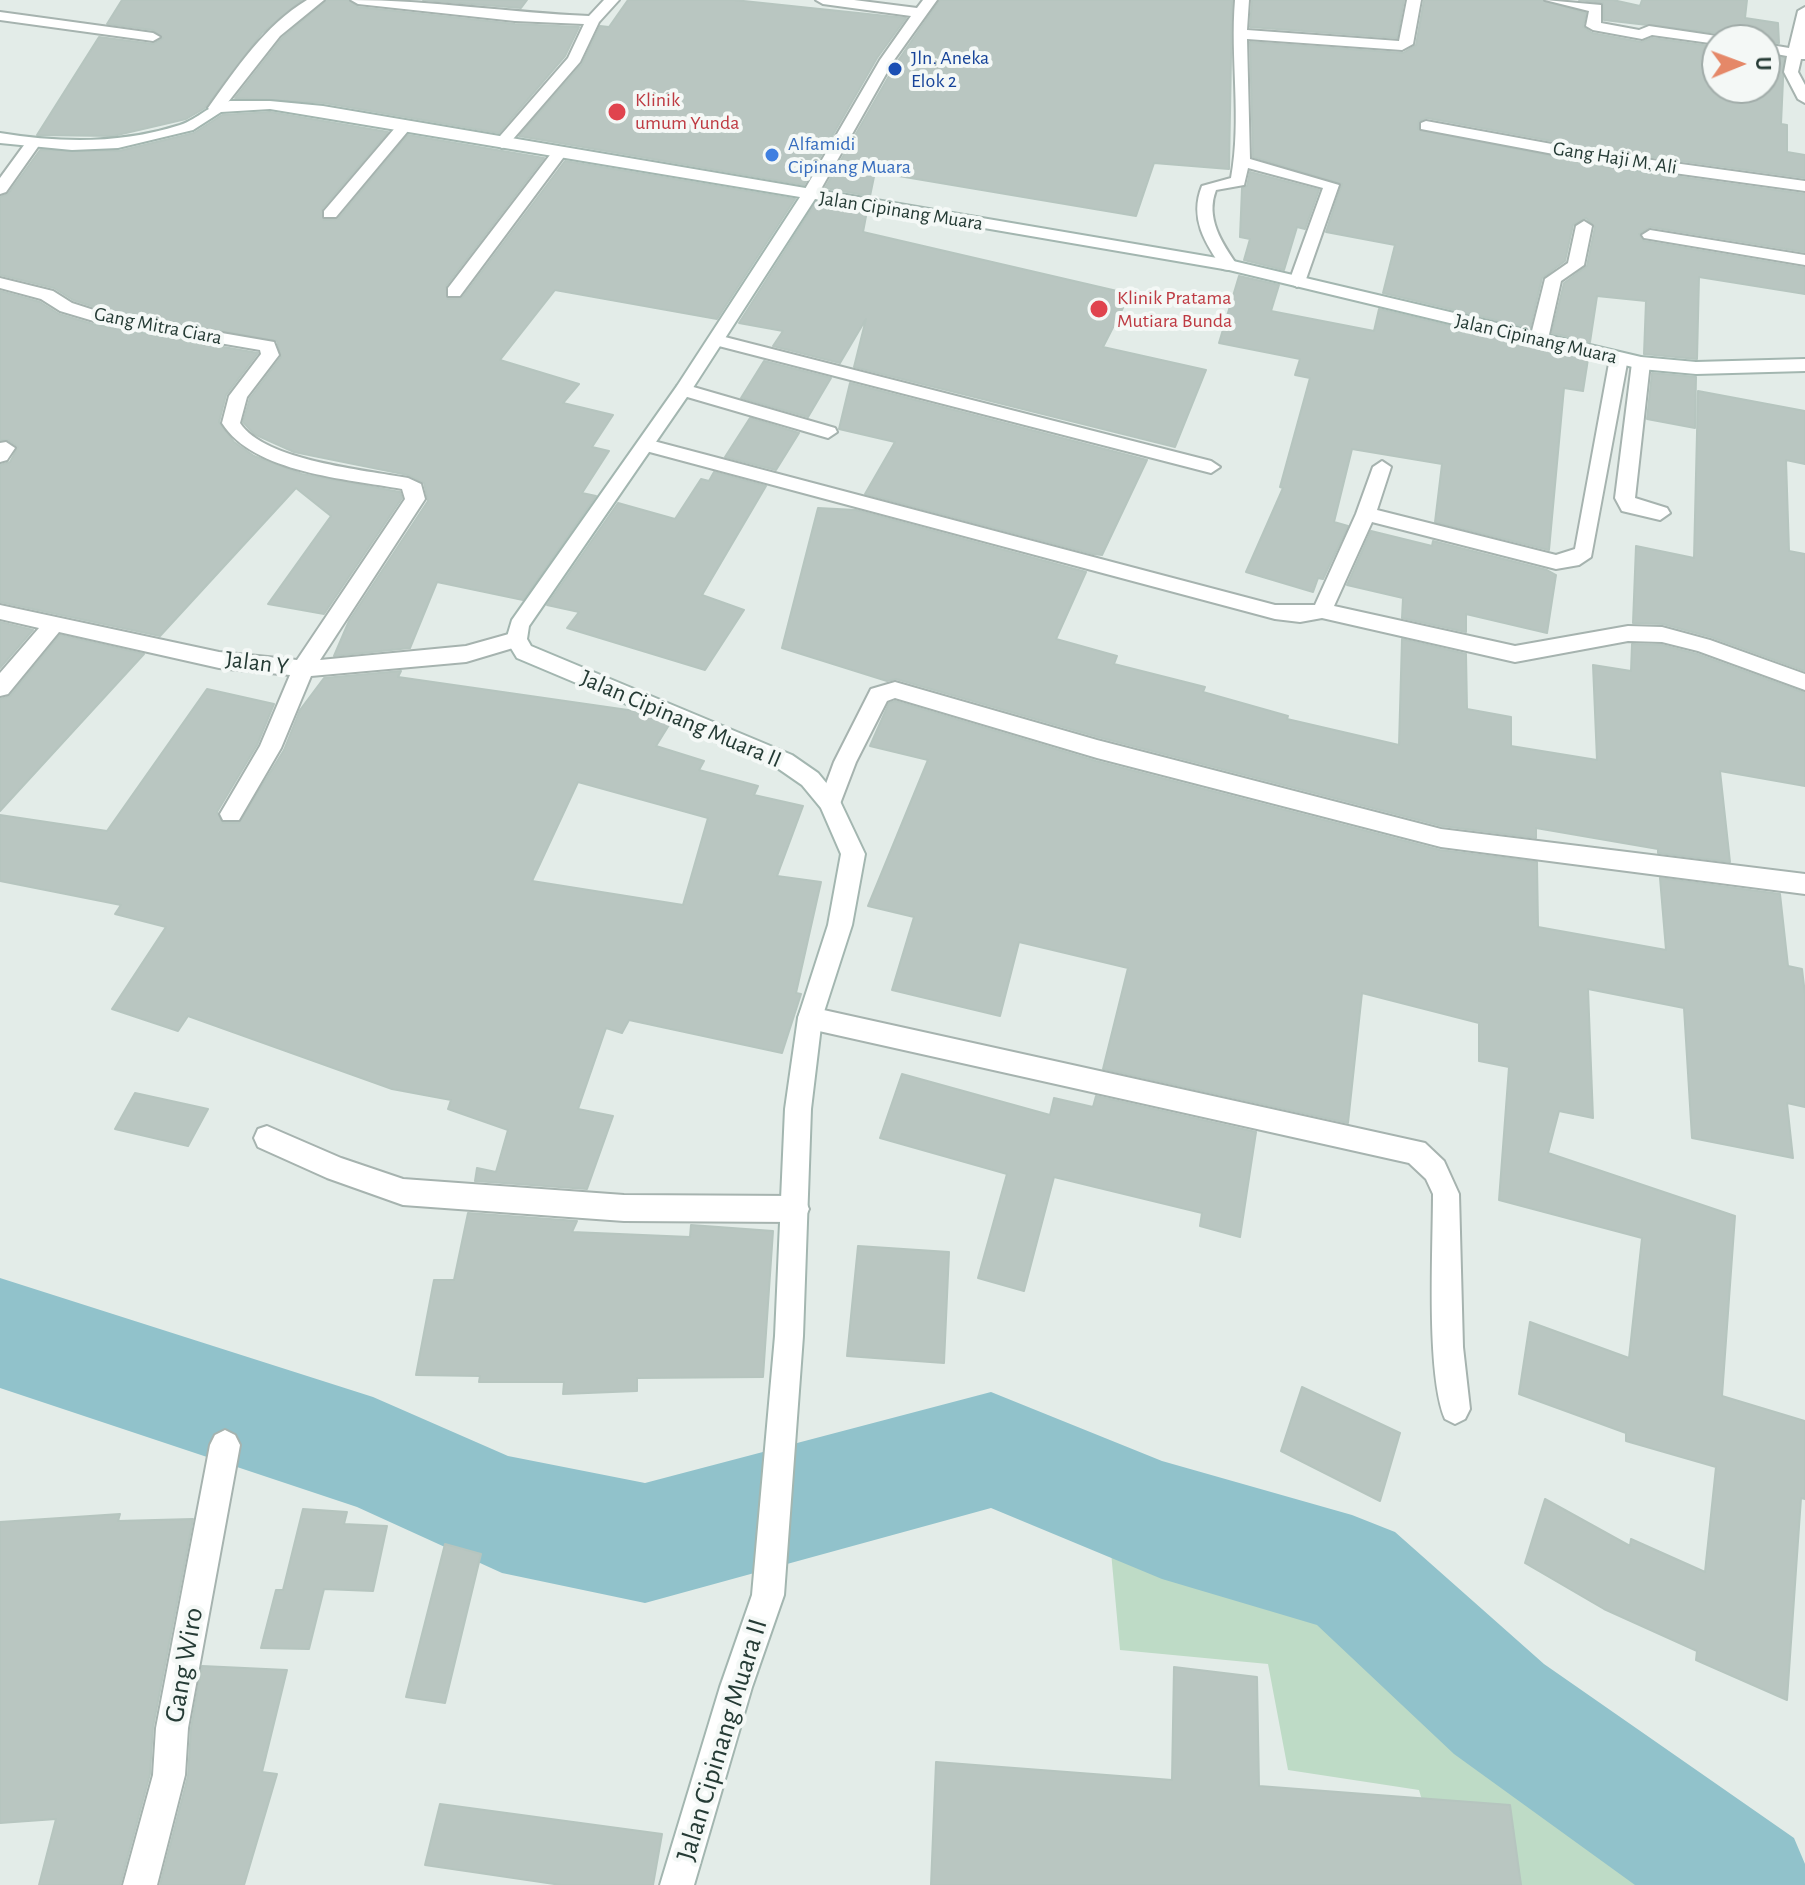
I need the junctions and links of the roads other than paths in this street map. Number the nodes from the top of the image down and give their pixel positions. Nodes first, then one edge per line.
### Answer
1 (317, 0) edge
2 (358, 0) edge
3 (612, 0) edge
4 (823, 0) edge
5 (1242, 0) edge
6 (1414, 0) edge
7 (1552, 0) edge
8 (925, 6) edge
9 (1805, 11) edge
10 (0, 16) edge
11 (593, 20) junction
12 (1238, 34) junction
13 (153, 37) dead end
14 (1701, 38) edge
15 (1781, 51) edge
16 (1801, 54) edge
17 (1805, 99) edge
18 (216, 108) junction
19 (405, 125) junction
20 (1426, 126) dead end
21 (0, 138) edge
22 (502, 143) junction
23 (32, 144) junction
24 (558, 154) junction
25 (1243, 162) junction
26 (1805, 186) edge
27 (0, 189) edge
28 (809, 196) junction
29 (330, 214) dead end
30 (1584, 226) dead end
31 (1650, 235) dead end
32 (1805, 260) edge
33 (1229, 265) junction
34 (1297, 282) junction
35 (0, 283) edge
36 (454, 292) dead end
37 (1539, 339) junction
38 (717, 340) junction
39 (1619, 358) junction
40 (1641, 363) junction
41 (1805, 365) edge
42 (683, 390) junction
43 (828, 432) dead end
44 (646, 445) junction
45 (1211, 467) dead end
46 (1382, 467) dead end
47 (1660, 513) dead end
48 (1366, 514) junction
49 (1322, 611) junction
50 (0, 612) edge
51 (53, 625) junction
52 (516, 640) junction
53 (303, 669) junction
54 (1805, 682) edge
55 (0, 688) edge
56 (830, 803) junction
57 (231, 814) dead end
58 (1805, 884) edge
59 (810, 1018) junction
60 (267, 1138) dead end
61 (796, 1209) junction
62 (1455, 1409) dead end
63 (225, 1445) dead end
64 (140, 1885) edge
65 (677, 1885) edge

1 - 18 street
2 - 11 street
3 - 11 street
4 - 8 street
5 - 12 street
6 - 12 street
7 - 14 street
8 - 28 street
9 - 16 street
10 - 13 street
11 - 22 street
12 - 25 street
15 - 16 street
16 - 17 street
18 - 19 street, Jalan Cipinang Muara
18 - 23 street, Jalan Cipinang Muara
19 - 22 street, Jalan Cipinang Muara
19 - 29 street
20 - 26 street, Gang Haji M. Ali
21 - 23 street, Jalan Cipinang Muara
22 - 24 street, Jalan Cipinang Muara
23 - 27 street
24 - 28 street, Jalan Cipinang Muara
24 - 36 street
25 - 33 street
25 - 34 street
28 - 33 street, Jalan Cipinang Muara
28 - 38 street
30 - 37 street
31 - 32 street
33 - 34 street, Jalan Cipinang Muara
34 - 37 street, Jalan Cipinang Muara
35 - 53 street, Gang Mitra Ciara
37 - 39 street, Jalan Cipinang Muara
38 - 42 street
38 - 45 street
39 - 40 street, Jalan Cipinang Muara
39 - 48 street
40 - 41 street, Jalan Cipinang Muara
40 - 47 street
42 - 43 street
42 - 44 street
44 - 49 street
44 - 52 street
46 - 48 street
48 - 49 street
49 - 54 street
50 - 51 street, Jalan Y
51 - 53 street, Jalan Y
51 - 55 street
52 - 53 street, Jalan Y
52 - 56 street, Jalan Cipinang Muara II
53 - 57 street
56 - 58 street
56 - 59 street, Jalan Cipinang Muara II
59 - 61 street, Jalan Cipinang Muara II
59 - 62 street
60 - 61 street
61 - 65 street, Jalan Cipinang Muara II
63 - 64 street, Gang Wiro

